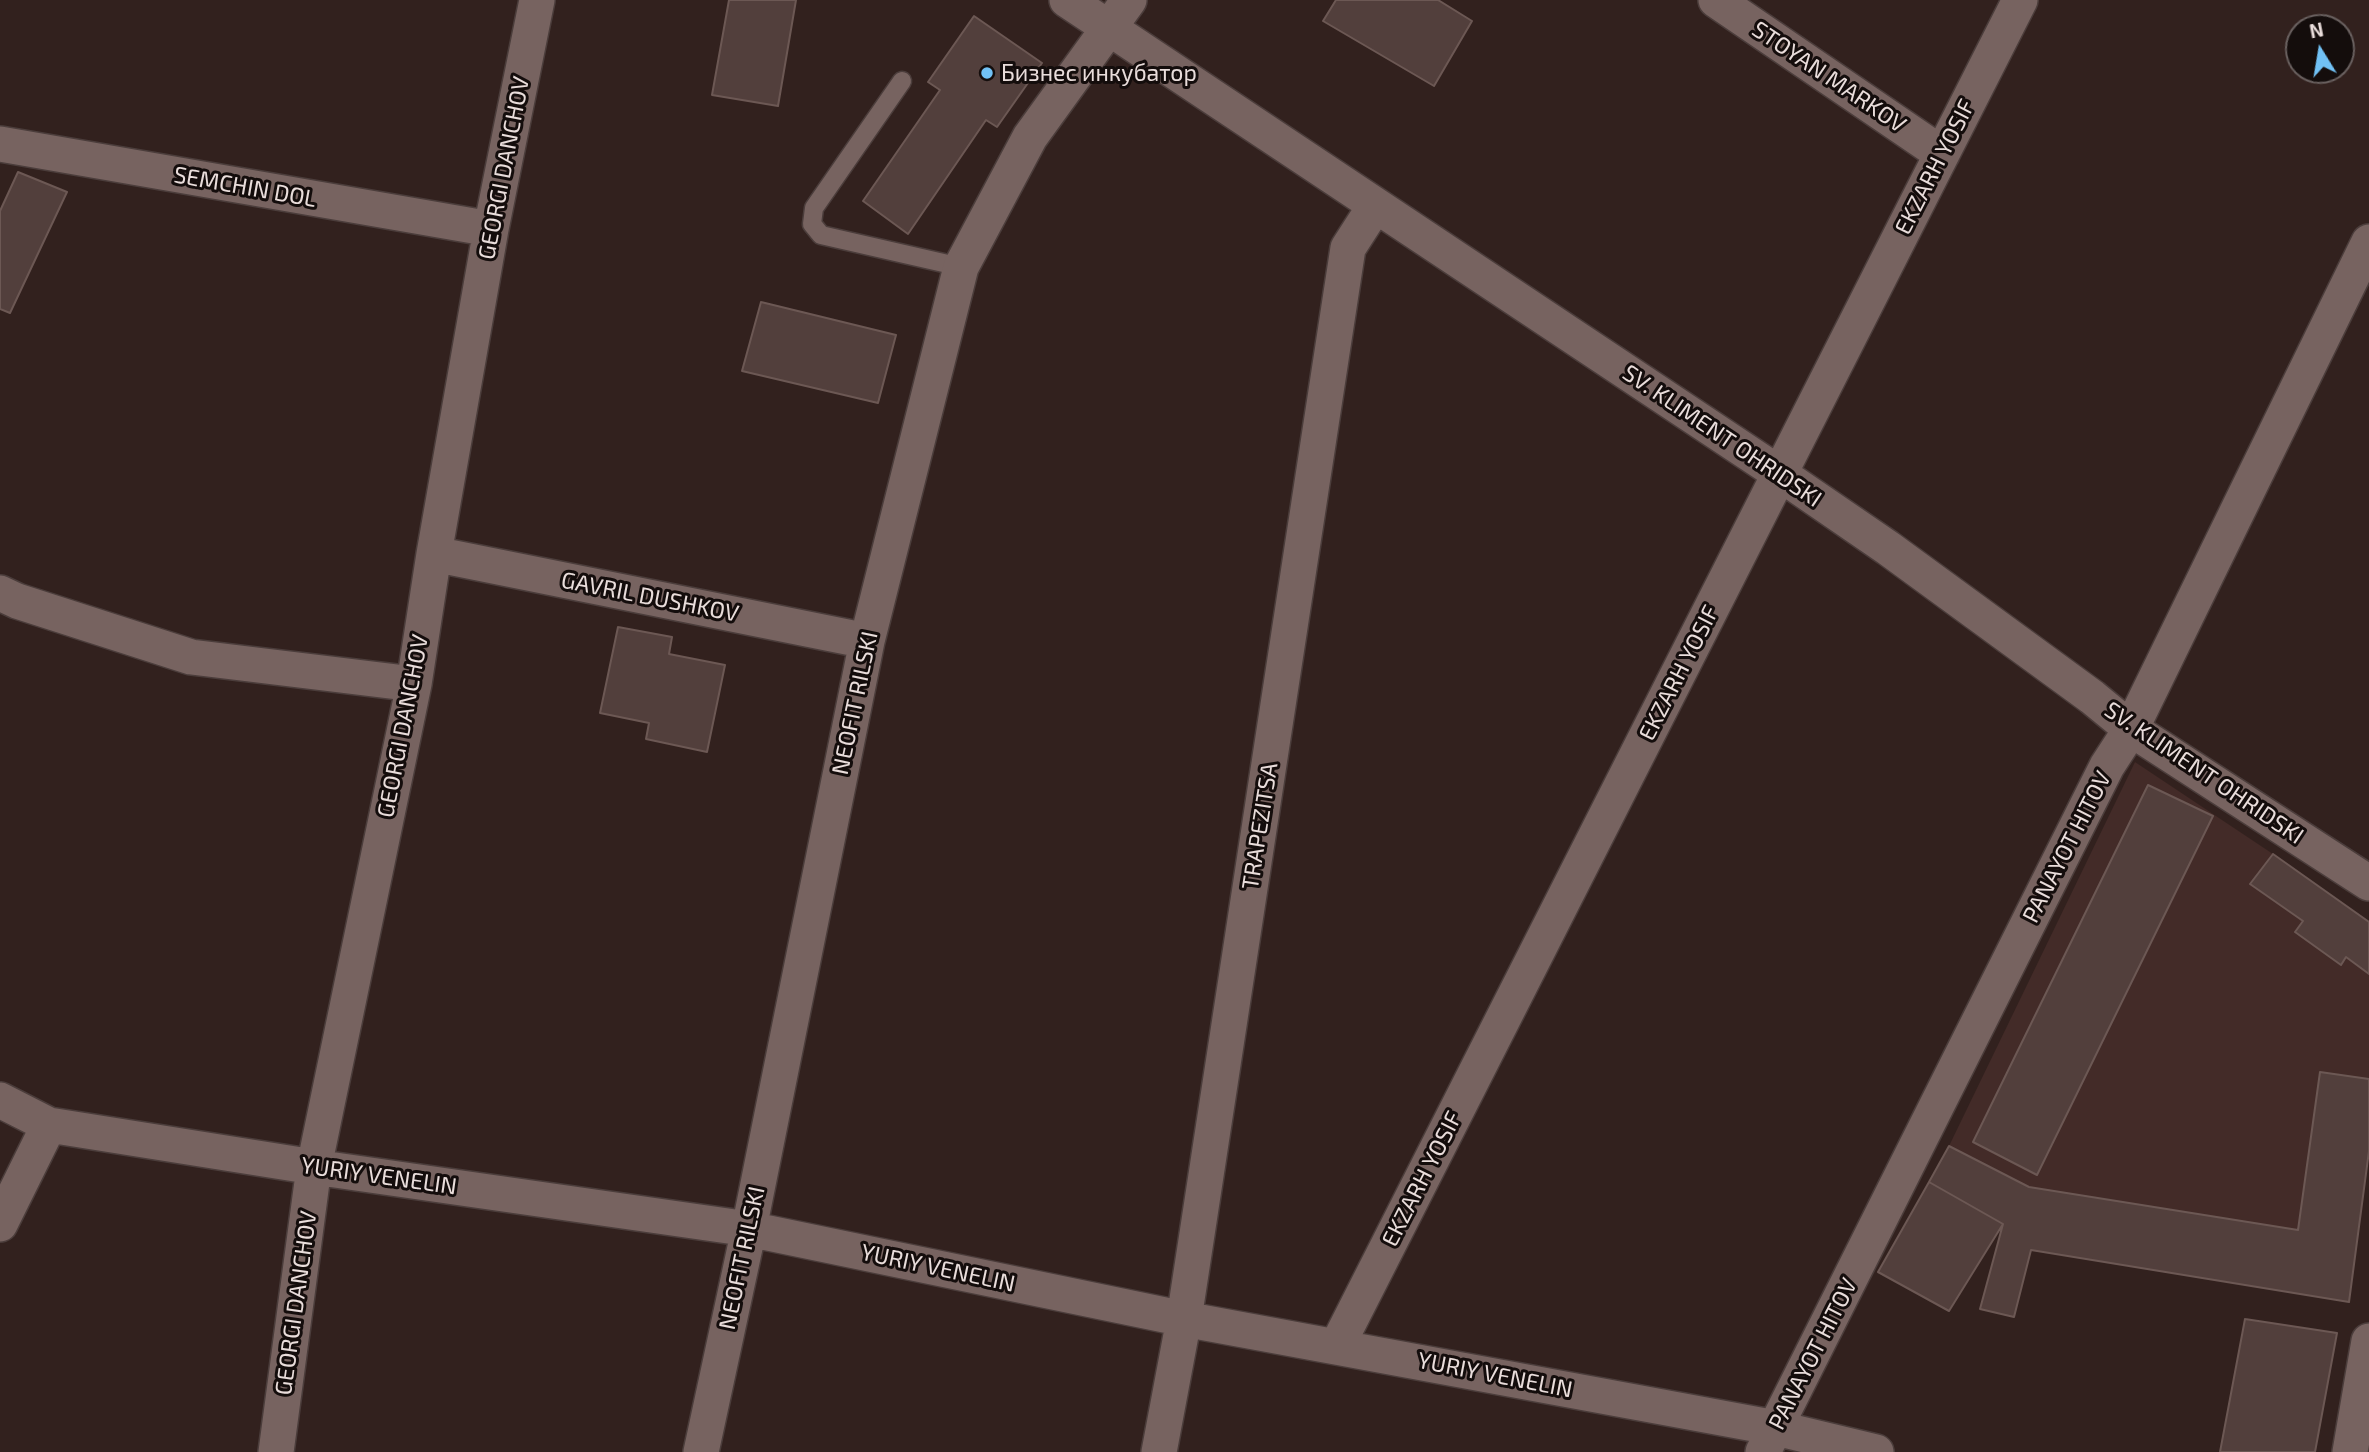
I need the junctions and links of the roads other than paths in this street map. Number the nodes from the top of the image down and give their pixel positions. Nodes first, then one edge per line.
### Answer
1 (537, 0) edge
2 (1067, 0) edge
3 (1129, 0) edge
4 (1716, 0) edge
5 (2020, 0) edge
6 (1109, 29) junction
7 (902, 81) dead end
8 (0, 144) edge
9 (1942, 154) junction
10 (1376, 206) junction
11 (491, 229) junction
12 (2369, 242) edge
13 (961, 267) junction
14 (1780, 474) junction
15 (434, 554) junction
16 (0, 593) edge
17 (867, 641) junction
18 (414, 684) junction
19 (2131, 729) junction
20 (2369, 883) edge
21 (0, 1100) edge
22 (49, 1125) junction
23 (314, 1167) junction
24 (0, 1223) edge
25 (749, 1229) junction
26 (1184, 1319) junction
27 (2369, 1341) edge
28 (1337, 1346) junction
29 (1770, 1440) edge
30 (275, 1452) edge
31 (701, 1452) edge
32 (1159, 1452) edge
33 (1876, 1452) edge
34 (2350, 1452) edge

1 - 11 street, GEORGI DANCHOV
2 - 6 street, SV. KLIMENT OHRIDSKI
3 - 6 street, NEOFIT RILSKI
4 - 9 street, STOYAN MARKOV
5 - 9 street, EKZARH YOSIF
6 - 10 street, SV. KLIMENT OHRIDSKI
6 - 13 street, NEOFIT RILSKI
7 - 13 lane
8 - 11 street, SEMCHIN DOL
9 - 14 street, EKZARH YOSIF
10 - 14 street, SV. KLIMENT OHRIDSKI
10 - 26 street, TRAPEZITSA
11 - 15 street, GEORGI DANCHOV
12 - 19 street, PANAYOT HITOV
13 - 17 street, NEOFIT RILSKI
14 - 19 street, SV. KLIMENT OHRIDSKI
14 - 28 street, EKZARH YOSIF
15 - 17 street, GAVRIL DUSHKOV
15 - 18 street, GEORGI DANCHOV
16 - 18 street
17 - 25 street, NEOFIT RILSKI
18 - 23 street, GEORGI DANCHOV
19 - 20 street, SV. KLIMENT OHRIDSKI
19 - 29 street, PANAYOT HITOV
21 - 22 street, YURIY VENELIN
22 - 23 street, YURIY VENELIN
22 - 24 street
23 - 25 street, YURIY VENELIN
23 - 30 street, GEORGI DANCHOV
25 - 26 street, YURIY VENELIN
25 - 31 street, NEOFIT RILSKI
26 - 28 street, YURIY VENELIN
26 - 32 street, TRAPEZITSA
27 - 34 street
28 - 29 street, YURIY VENELIN
29 - 33 street, YURIY VENELIN

